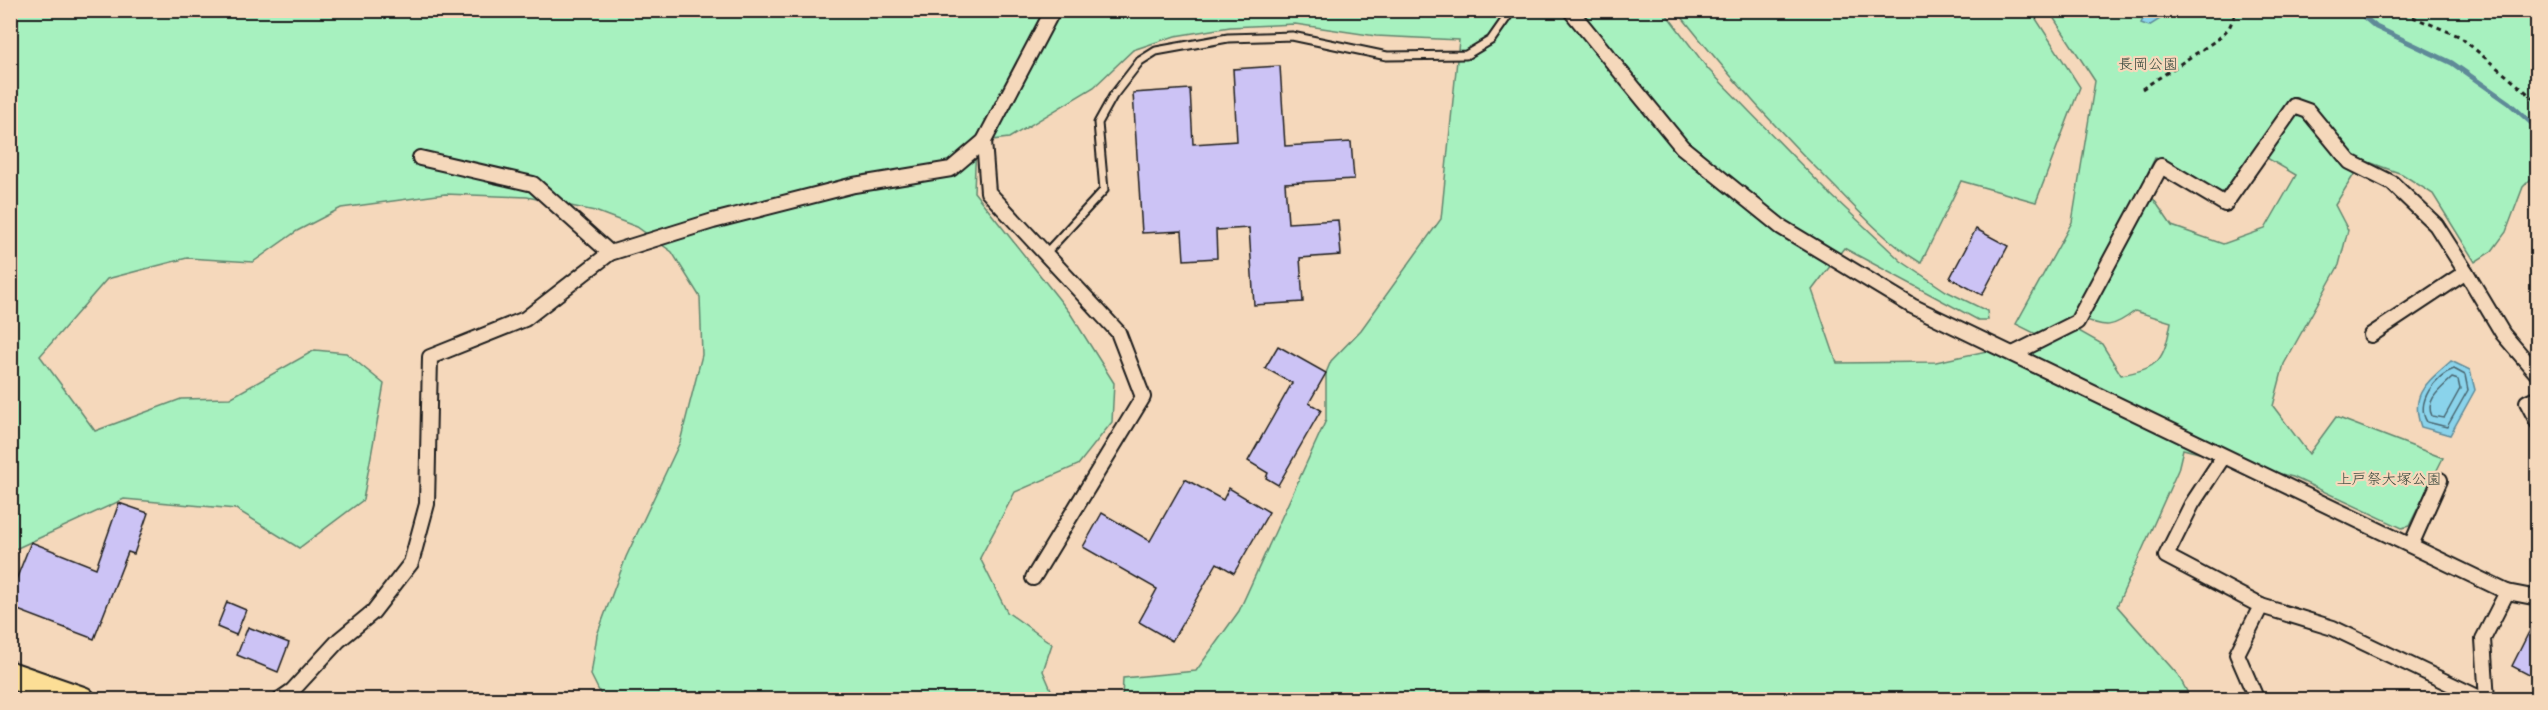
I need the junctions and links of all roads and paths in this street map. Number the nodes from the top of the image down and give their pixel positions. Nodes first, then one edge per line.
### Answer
1 (1053, 10) edge
2 (1512, 10) edge
3 (1570, 10) edge
4 (2237, 10) edge
5 (2396, 10) edge
6 (2142, 89) dead end
7 (2538, 102) edge
8 (984, 141) junction
9 (420, 158) dead end
10 (610, 253) junction
11 (1046, 254) junction
12 (2466, 272) junction
13 (2371, 334) dead end
14 (2013, 354) junction
15 (2538, 375) edge
16 (2538, 397) edge
17 (2538, 423) edge
18 (2223, 457) junction
19 (2440, 480) dead end
20 (2411, 545) junction
21 (1032, 578) dead end
22 (2507, 592) junction
23 (2538, 598) edge
24 (2260, 606) junction
25 (10, 675) edge
26 (82, 699) edge
27 (279, 699) edge
28 (2257, 699) edge
29 (2485, 699) edge

1 - 8 street
2 - 11 lane
3 - 14 street
4 - 6 path
5 - 7 path
8 - 10 street
8 - 11 street
9 - 10 street
10 - 27 street
11 - 21 street
12 - 13 street
12 - 14 street
12 - 15 street
14 - 18 street
16 - 17 street
18 - 20 street
18 - 24 street
19 - 20 street
20 - 22 street
22 - 23 street
22 - 29 street
24 - 28 street
24 - 29 street
25 - 26 highway

